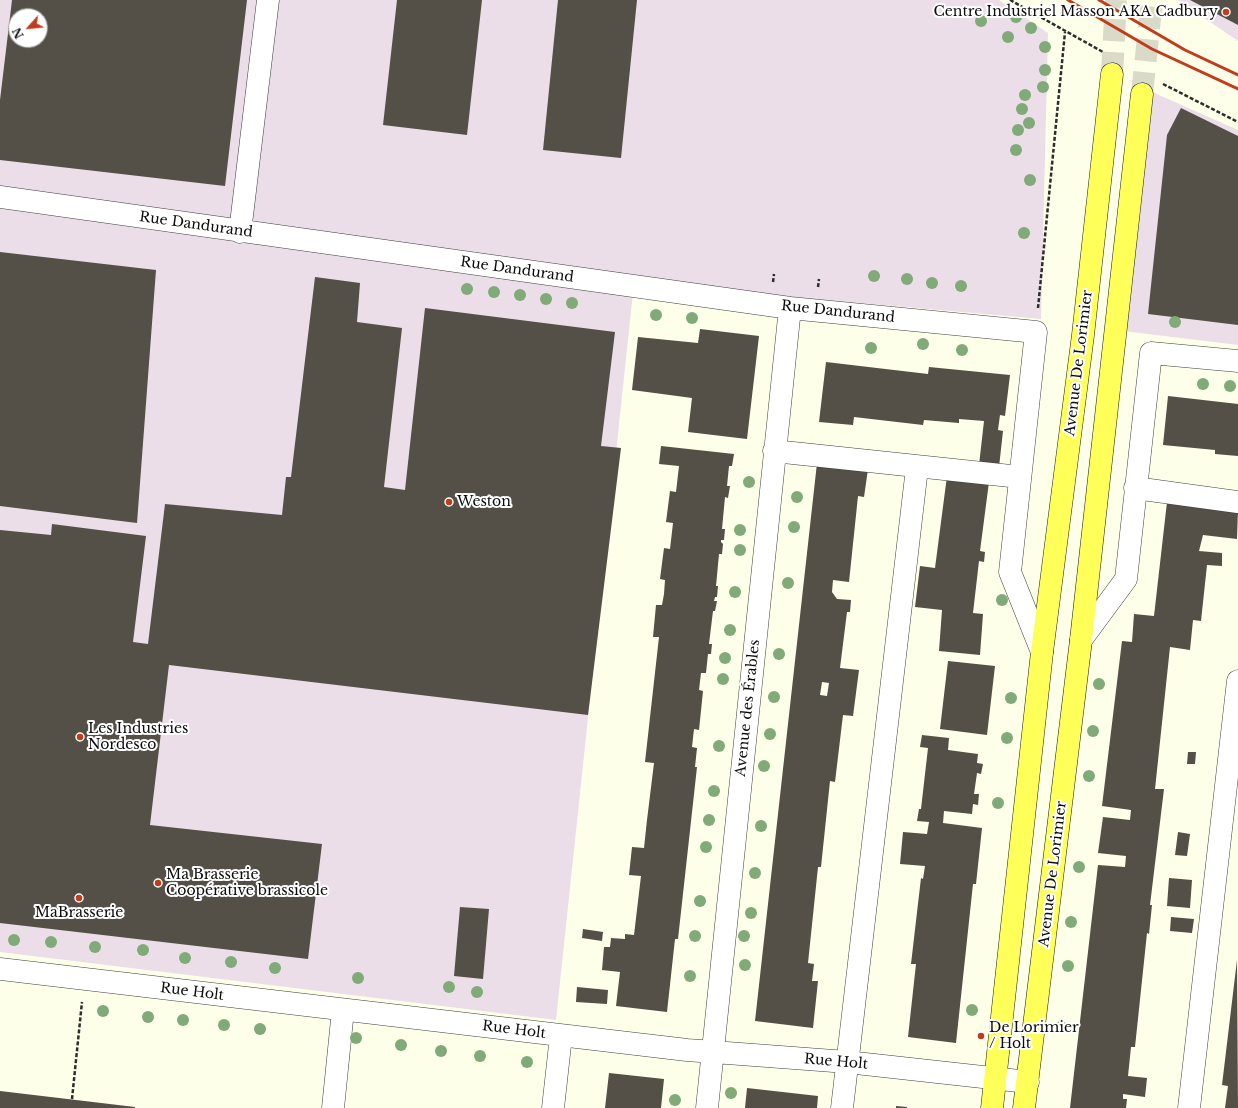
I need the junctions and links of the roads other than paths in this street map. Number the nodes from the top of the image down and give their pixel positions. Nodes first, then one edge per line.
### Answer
1 (268, 0) edge
2 (1112, 74) tunnel mouth
3 (1142, 94) tunnel mouth
4 (0, 197) edge
5 (240, 232) junction
6 (790, 308) junction
7 (1036, 332) joint
8 (1238, 361) edge
9 (774, 451) junction
10 (917, 468) junction
11 (1020, 477) junction
12 (1135, 488) junction
13 (1238, 502) edge
14 (1081, 640) junction
15 (1042, 652) junction
16 (1238, 682) edge
17 (0, 969) edge
18 (343, 1010) junction
19 (561, 1036) junction
20 (714, 1053) junction
21 (848, 1062) junction
22 (994, 1080) junction
23 (1028, 1082) junction
24 (333, 1108) edge
25 (553, 1108) edge
26 (707, 1108) edge
27 (842, 1108) edge
28 (992, 1108) edge
29 (1024, 1108) edge
30 (1190, 1108) edge

1 - 5 street
2 - 15 main road, Avenue De Lorimier
3 - 14 main road, Avenue De Lorimier
4 - 5 street, Rue Dandurand
5 - 6 street, Rue Dandurand
6 - 7 street, Rue Dandurand
6 - 9 street, Avenue des Érables
7 - 11 street, Avenue De Lorimier
8 - 12 street, Avenue De Lorimier
9 - 10 street
9 - 20 street, Avenue des Érables
10 - 11 street
10 - 21 street
11 - 15 street, Avenue De Lorimier
12 - 13 street
12 - 14 street, Avenue De Lorimier
14 - 23 main road, Avenue De Lorimier
15 - 22 main road, Avenue De Lorimier
16 - 30 street
17 - 18 street, Rue Holt
18 - 19 street, Rue Holt
18 - 24 street
19 - 20 street, Rue Holt
19 - 25 street
20 - 21 street, Rue Holt
20 - 26 street, Avenue des Érables
21 - 22 street, Rue Holt
21 - 27 street
22 - 23 street, Rue Holt
22 - 28 main road, Avenue De Lorimier
23 - 29 main road, Avenue De Lorimier

